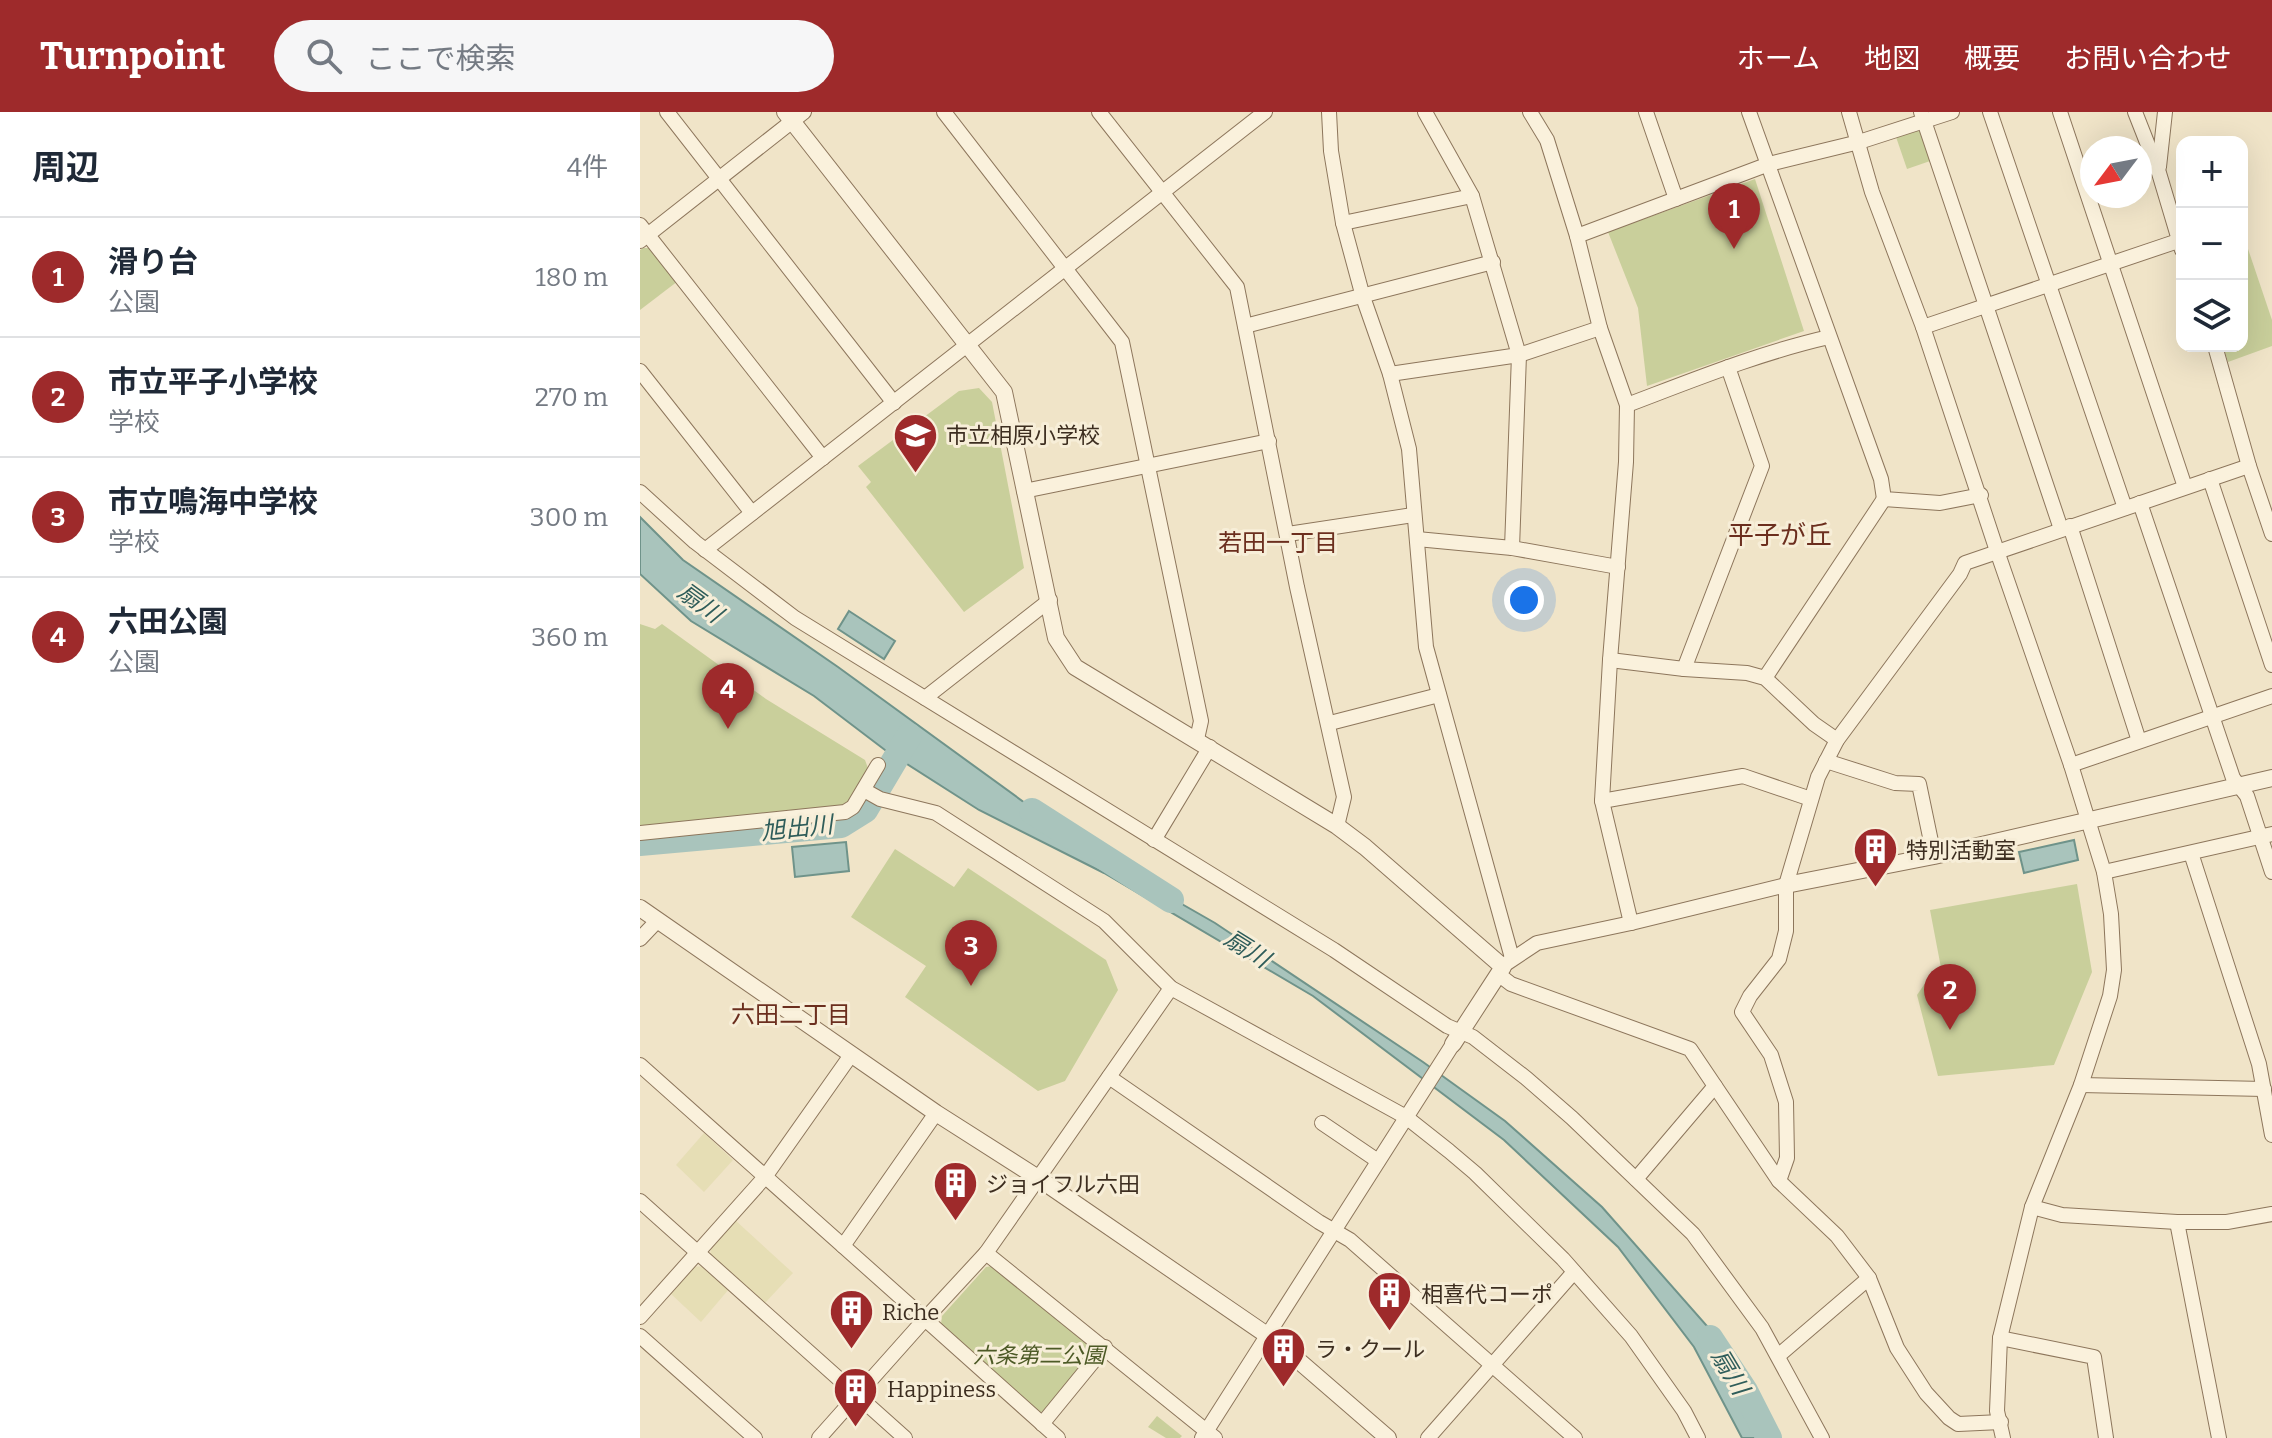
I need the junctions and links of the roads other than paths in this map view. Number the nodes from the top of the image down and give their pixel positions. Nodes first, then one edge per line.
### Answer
1 (667, 112) edge
2 (944, 112) edge
3 (1099, 112) edge
4 (1239, 112) edge
5 (1265, 112) edge
6 (1329, 112) edge
7 (1425, 112) edge
8 (1530, 112) edge
9 (1646, 112) edge
10 (1749, 112) edge
11 (1849, 112) edge
12 (1952, 112) edge
13 (1990, 112) edge
14 (2060, 112) edge
15 (2135, 112) edge
16 (2165, 112) edge
17 (794, 115) edge
18 (1922, 116) edge
19 (1248, 125) junction
20 (1859, 142) junction
21 (1769, 164) junction
22 (2159, 173) junction
23 (720, 179) junction
24 (1161, 192) junction
25 (1472, 196) junction
26 (1676, 199) junction
27 (1343, 223) junction
28 (2176, 232) edge
29 (643, 234) edge
30 (1577, 236) junction
31 (2176, 247) edge
32 (1493, 262) junction
33 (2110, 264) junction
34 (1063, 267) junction
35 (2049, 285) junction
36 (1363, 297) junction
37 (1986, 306) junction
38 (1245, 326) junction
39 (1923, 327) junction
40 (1600, 328) junction
41 (1829, 337) junction
42 (968, 344) junction
43 (2217, 352) edge
44 (1519, 355) junction
45 (1728, 367) junction
46 (640, 371) edge
47 (1390, 374) junction
48 (894, 403) junction
49 (1627, 405) junction
50 (1269, 441) junction
51 (823, 458) junction
52 (1147, 465) junction
53 (2249, 466) junction
54 (2210, 479) junction
55 (2185, 487) junction
56 (1024, 491) junction
57 (640, 492) edge
58 (1981, 495) junction
59 (1884, 499) junction
60 (2140, 503) junction
61 (2125, 508) junction
62 (752, 513) junction
63 (1413, 515) junction
64 (2066, 528) junction
65 (1288, 534) junction
66 (2272, 534) edge
67 (1417, 539) junction
68 (1512, 548) junction
69 (705, 550) junction
70 (1997, 551) junction
71 (1618, 567) junction
72 (1050, 600) junction
73 (1610, 660) junction
74 (2272, 665) edge
75 (1684, 669) junction
76 (1765, 678) junction
77 (1439, 695) junction
78 (2272, 696) edge
79 (925, 698) junction
80 (2212, 717) junction
81 (1330, 723) junction
82 (1837, 740) junction
83 (2139, 741) junction
84 (1203, 743) junction
85 (1826, 761) junction
86 (878, 765) dead end
87 (2071, 765) junction
88 (2272, 778) edge
89 (2237, 787) junction
90 (871, 793) junction
91 (1811, 799) junction
92 (1602, 801) junction
93 (2087, 821) junction
94 (1337, 826) junction
95 (640, 833) edge
96 (2266, 836) edge
97 (1154, 840) junction
98 (2191, 853) junction
99 (1934, 856) junction
100 (2104, 872) junction
101 (2272, 872) edge
102 (1786, 885) junction
103 (640, 908) edge
104 (658, 920) junction
105 (1631, 923) junction
106 (640, 939) edge
107 (1504, 967) junction
108 (1171, 988) junction
109 (1457, 1038) junction
110 (851, 1055) junction
111 (2265, 1062) edge
112 (640, 1065) edge
113 (1109, 1077) junction
114 (2081, 1085) junction
115 (1715, 1086) junction
116 (2264, 1089) junction
117 (936, 1113) junction
118 (1406, 1117) junction
119 (1322, 1123) dead end
120 (2272, 1135) edge
121 (1378, 1161) junction
122 (765, 1177) junction
123 (1038, 1178) junction
124 (1636, 1179) junction
125 (1779, 1181) junction
126 (640, 1201) edge
127 (2032, 1207) junction
128 (2272, 1214) edge
129 (2177, 1222) junction
130 (1334, 1231) junction
131 (843, 1246) junction
132 (698, 1252) junction
133 (986, 1253) junction
134 (1574, 1272) junction
135 (1869, 1278) junction
136 (640, 1317) edge
137 (925, 1319) junction
138 (640, 1336) edge
139 (1266, 1336) junction
140 (2000, 1338) junction
141 (1105, 1347) junction
142 (1778, 1356) junction
143 (1492, 1365) junction
144 (857, 1396) junction
145 (2001, 1422) junction
146 (1042, 1424) junction
147 (1208, 1436) edge
148 (755, 1438) edge
149 (819, 1438) edge
150 (905, 1438) edge
151 (1058, 1438) edge
152 (1388, 1438) edge
153 (1428, 1438) edge
154 (1575, 1438) edge
155 (1698, 1438) edge
156 (1822, 1438) edge
157 (2003, 1438) edge
158 (2106, 1438) edge
159 (2219, 1438) edge

1 - 23 street
2 - 34 street
3 - 24 street
4 - 19 street
5 - 19 street
6 - 27 street
7 - 25 street
8 - 30 street
9 - 26 street
10 - 21 street
11 - 20 street
12 - 18 street
13 - 35 street
14 - 33 street
15 - 22 street
16 - 22 street
17 - 23 street
17 - 42 street
18 - 20 street
18 - 37 street
19 - 24 street
20 - 21 street
20 - 39 street
21 - 26 street
21 - 41 street
22 - 28 street
23 - 29 street
23 - 48 street
24 - 34 street
24 - 38 street
25 - 27 street
25 - 32 street
26 - 30 street
27 - 36 street
29 - 51 street
30 - 40 street
31 - 33 street
32 - 36 street
32 - 44 street
33 - 35 street
33 - 55 street
34 - 42 street
34 - 52 street
35 - 37 street
35 - 61 street
36 - 38 street
36 - 47 street
37 - 39 street
37 - 64 street
38 - 50 street
39 - 58 street
40 - 44 street
40 - 49 street
41 - 45 street
41 - 59 street
42 - 48 street
42 - 56 street
43 - 53 street
44 - 47 street
44 - 68 street
45 - 49 street
45 - 75 street
46 - 62 street
47 - 63 street
48 - 51 street
49 - 71 street
50 - 52 street
50 - 65 street
51 - 62 street
52 - 56 street
52 - 84 street
53 - 54 street
53 - 66 street
54 - 55 street
54 - 74 street
55 - 60 street
56 - 72 street
57 - 69 street
58 - 59 street
58 - 70 street
59 - 76 street
60 - 61 street
60 - 80 street
61 - 64 street
62 - 69 street
63 - 65 street
63 - 67 street
64 - 70 street
64 - 83 street
65 - 81 street
67 - 68 street
67 - 77 street
68 - 71 street
69 - 79 street
70 - 82 street
70 - 87 street
71 - 73 street
72 - 79 street
72 - 84 street
73 - 75 street
73 - 92 street
75 - 76 street
76 - 82 street
77 - 81 street
77 - 107 street
78 - 80 street
79 - 97 street
80 - 83 street
80 - 89 street
81 - 94 street
82 - 85 street
83 - 87 street
84 - 94 street
84 - 97 street
85 - 91 street
85 - 99 street
86 - 90 street
87 - 93 street
88 - 89 street
89 - 93 street
89 - 96 street
90 - 95 street
90 - 108 street
91 - 92 street
91 - 102 street
92 - 105 street
93 - 99 street
93 - 100 street
94 - 107 street
96 - 98 street
96 - 101 street
97 - 109 street
98 - 100 street
98 - 111 street
99 - 102 street
100 - 114 street
102 - 105 street
102 - 125 street
103 - 104 street
104 - 106 street
104 - 110 street
105 - 107 street
107 - 109 street
107 - 115 street
108 - 113 street
108 - 118 street
109 - 118 street
109 - 124 street
110 - 117 street
110 - 122 street
111 - 116 street
112 - 122 street
113 - 123 street
113 - 130 street
114 - 116 street
114 - 127 street
115 - 124 street
115 - 125 street
116 - 120 street
117 - 123 street
117 - 131 street
118 - 121 street
118 - 134 street
119 - 121 street
121 - 130 street
122 - 131 street
122 - 132 street
123 - 133 street
123 - 139 street
124 - 142 street
125 - 135 street
126 - 132 street
127 - 129 street
127 - 140 street
128 - 129 street
129 - 159 street
130 - 139 street
130 - 143 street
131 - 137 street
132 - 136 street
132 - 144 street
133 - 137 street
133 - 141 street
134 - 143 street
134 - 155 street
135 - 142 street
135 - 145 street
137 - 144 street
137 - 146 street
138 - 148 street
139 - 147 street
139 - 152 street
140 - 145 street
140 - 158 street
141 - 146 street
141 - 147 street
142 - 156 street
143 - 153 street
143 - 154 street
144 - 149 street
144 - 150 street
145 - 157 street
146 - 151 street

